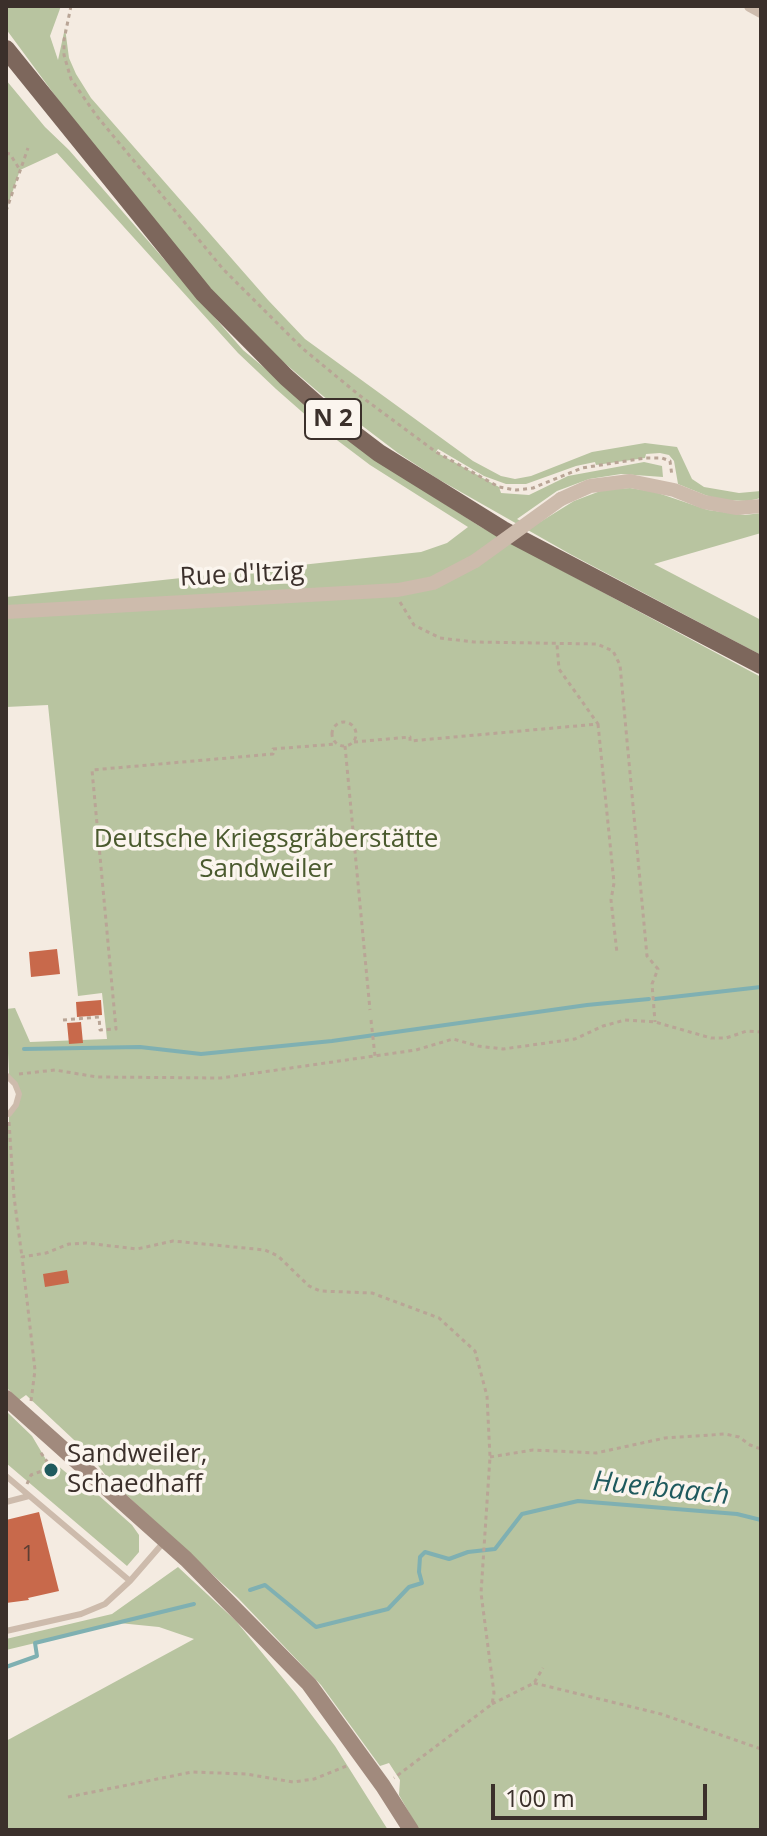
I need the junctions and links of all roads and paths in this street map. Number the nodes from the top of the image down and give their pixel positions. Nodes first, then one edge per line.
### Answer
1 (71, 6) edge
2 (750, 6) edge
3 (761, 12) edge
4 (6, 49) edge
5 (28, 148) dead end
6 (6, 153) edge
7 (20, 170) junction
8 (6, 211) edge
9 (674, 490) junction
10 (761, 506) edge
11 (398, 590) junction
12 (6, 612) edge
13 (557, 643) junction
14 (761, 665) edge
15 (598, 724) junction
16 (354, 742) junction
17 (336, 744) junction
18 (345, 746) junction
19 (617, 953) dead end
20 (370, 1010) dead end
21 (63, 1020) dead end
22 (371, 1020) dead end
23 (655, 1022) junction
24 (761, 1032) edge
25 (375, 1056) junction
26 (7, 1075) edge
27 (9, 1114) joint
28 (22, 1257) junction
29 (6, 1398) edge
30 (21, 1413) junction
31 (761, 1449) edge
32 (39, 1450) dead end
33 (490, 1457) junction
34 (6, 1476) edge
35 (22, 1490) junction
36 (29, 1496) junction
37 (6, 1502) edge
38 (166, 1541) junction
39 (130, 1581) junction
40 (6, 1631) edge
41 (543, 1668) dead end
42 (534, 1683) junction
43 (492, 1704) junction
44 (761, 1749) edge
45 (363, 1758) junction
46 (383, 1786) junction
47 (68, 1797) dead end
48 (411, 1830) edge

1 - 9 path
2 - 3 street
4 - 14 main road, N 2
5 - 7 path
6 - 7 path
7 - 8 path
9 - 10 street
9 - 11 street, Rue d'Itzig, bridge
11 - 12 street, Rue d'Itzig
11 - 13 path
13 - 15 path
13 - 23 path
15 - 16 path
15 - 19 path
16 - 17 path
16 - 18 path
17 - 18 path
17 - 21 path
18 - 20 path
22 - 25 path
23 - 24 path
23 - 25 path
25 - 26 path
26 - 27 lane
27 - 28 path
28 - 30 path
28 - 33 path
29 - 30 main road
30 - 38 main road
31 - 33 path
32 - 35 path
33 - 43 path
34 - 35 lane
35 - 36 lane
36 - 37 lane
36 - 39 lane
38 - 39 lane
38 - 45 main road
39 - 40 lane
41 - 42 path
42 - 43 path
42 - 44 path
43 - 46 path
45 - 46 main road
45 - 47 path
46 - 48 main road

